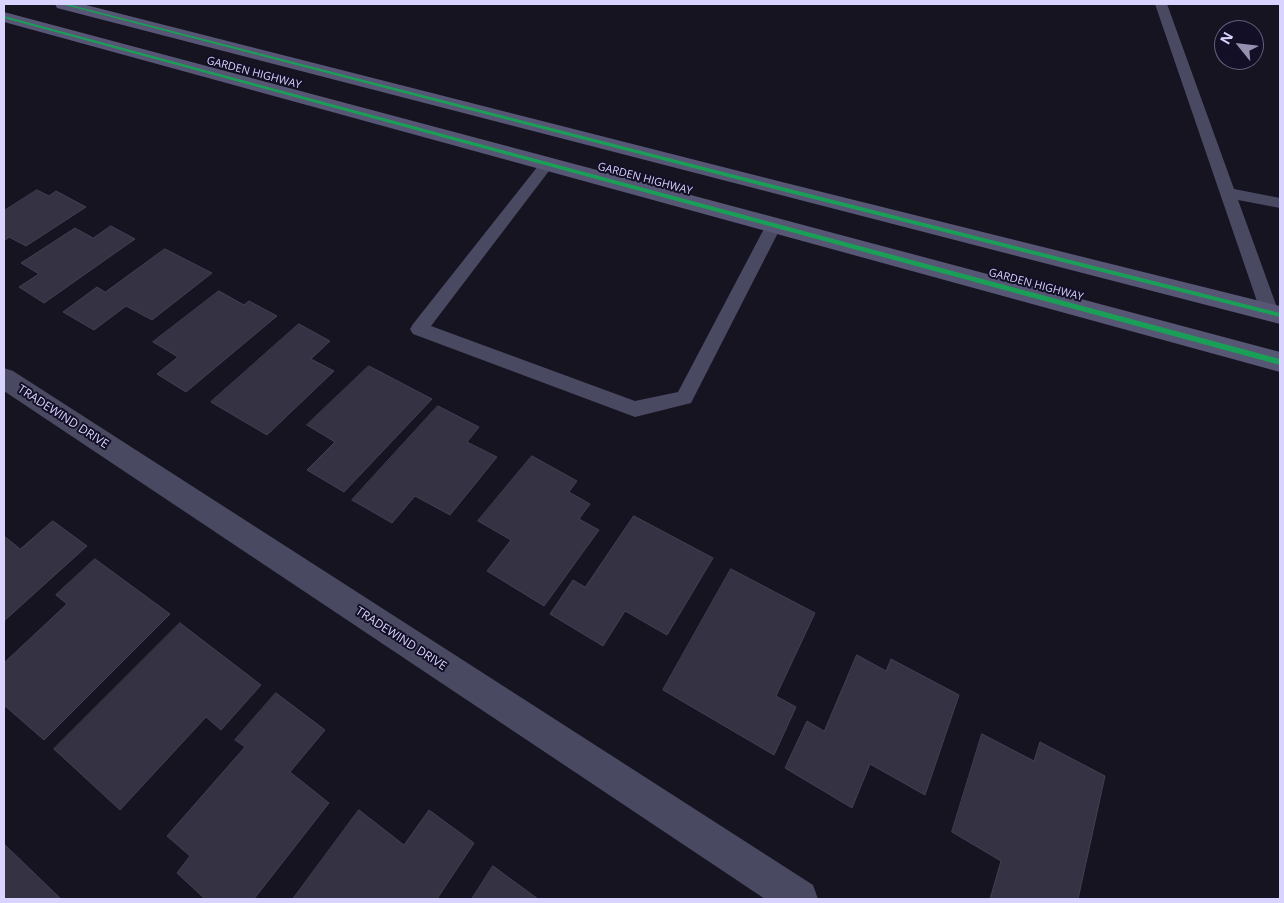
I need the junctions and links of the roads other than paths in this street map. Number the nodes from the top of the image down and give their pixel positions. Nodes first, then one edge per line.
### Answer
1 (63, 4) edge
2 (1161, 4) edge
3 (4, 17) edge
4 (547, 164) junction
5 (1228, 193) junction
6 (1280, 203) edge
7 (774, 225) junction
8 (1275, 314) edge
9 (1280, 362) edge
10 (4, 378) edge
11 (799, 899) edge

1 - 8 main road, GARDEN HIGHWAY
2 - 5 lane
3 - 4 main road, GARDEN HIGHWAY
4 - 7 main road, GARDEN HIGHWAY
4 - 7 lane
5 - 6 lane
5 - 8 lane
7 - 9 main road, GARDEN HIGHWAY
10 - 11 street, TRADEWIND DRIVE

